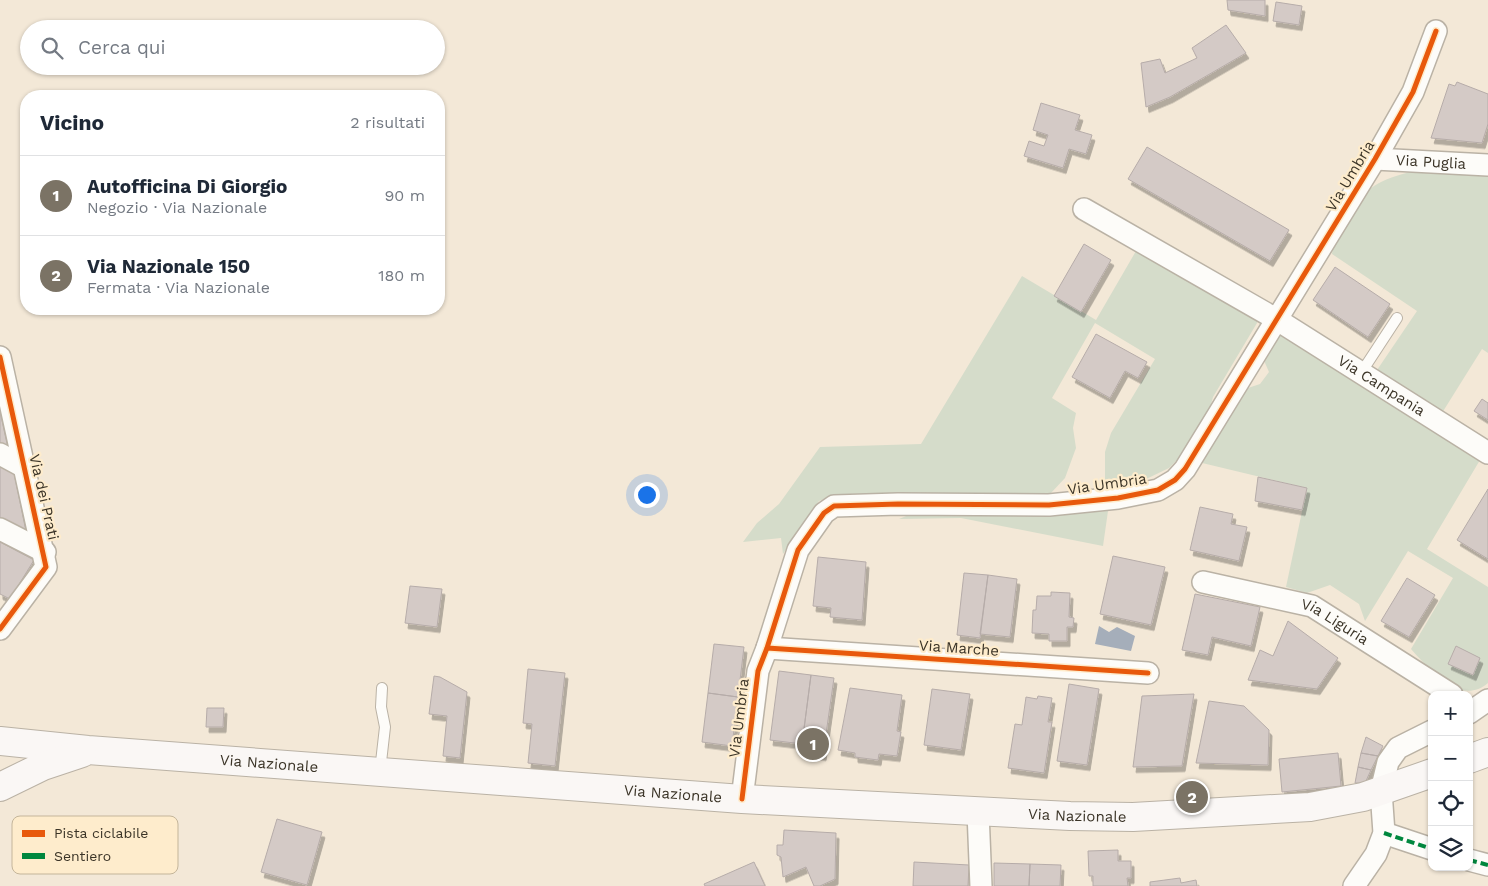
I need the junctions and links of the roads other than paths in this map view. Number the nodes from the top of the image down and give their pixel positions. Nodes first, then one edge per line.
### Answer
1 (1436, 31) dead end
2 (1375, 159) junction
3 (1488, 165) edge
4 (1084, 209) dead end
5 (1397, 318) dead end
6 (1276, 319) junction
7 (1, 365) edge
8 (1361, 373) junction
9 (0, 454) edge
10 (1488, 454) edge
11 (24, 467) junction
12 (0, 529) edge
13 (45, 552) junction
14 (1203, 582) dead end
15 (4, 616) edge
16 (768, 648) junction
17 (1148, 674) dead end
18 (382, 688) dead end
19 (1446, 691) edge
20 (1428, 733) edge
21 (0, 741) edge
22 (88, 750) junction
23 (1488, 752) edge
24 (1473, 758) edge
25 (380, 772) junction
26 (1428, 774) edge
27 (0, 787) edge
28 (1380, 791) junction
29 (742, 799) junction
30 (978, 812) junction
31 (1384, 833) junction
32 (1428, 848) edge
33 (1473, 861) edge
34 (1488, 864) edge
35 (981, 886) edge
36 (1354, 886) edge

1 - 2 street, Via Umbria
2 - 3 street, Via Puglia
2 - 6 street, Via Umbria
4 - 6 street, Via Campania
5 - 8 lane
6 - 8 street, Via Campania
6 - 16 street, Via Umbria
7 - 11 street, Via dei Prati
8 - 10 street, Via Campania
9 - 11 street
11 - 13 street, Via dei Prati
12 - 13 street
13 - 15 street, Via dei Prati
14 - 19 street, Via Liguria
16 - 17 street, Via Marche
16 - 29 street, Via Umbria
18 - 25 lane
20 - 28 street
21 - 22 main road, Via Nazionale
22 - 25 main road, Via Nazionale
22 - 27 main road
23 - 24 main road
25 - 29 main road, Via Nazionale
26 - 28 main road, Via Nazionale
28 - 30 main road, Via Nazionale
28 - 31 street
29 - 30 main road, Via Nazionale
30 - 35 street
31 - 32 street
31 - 36 street
33 - 34 street

